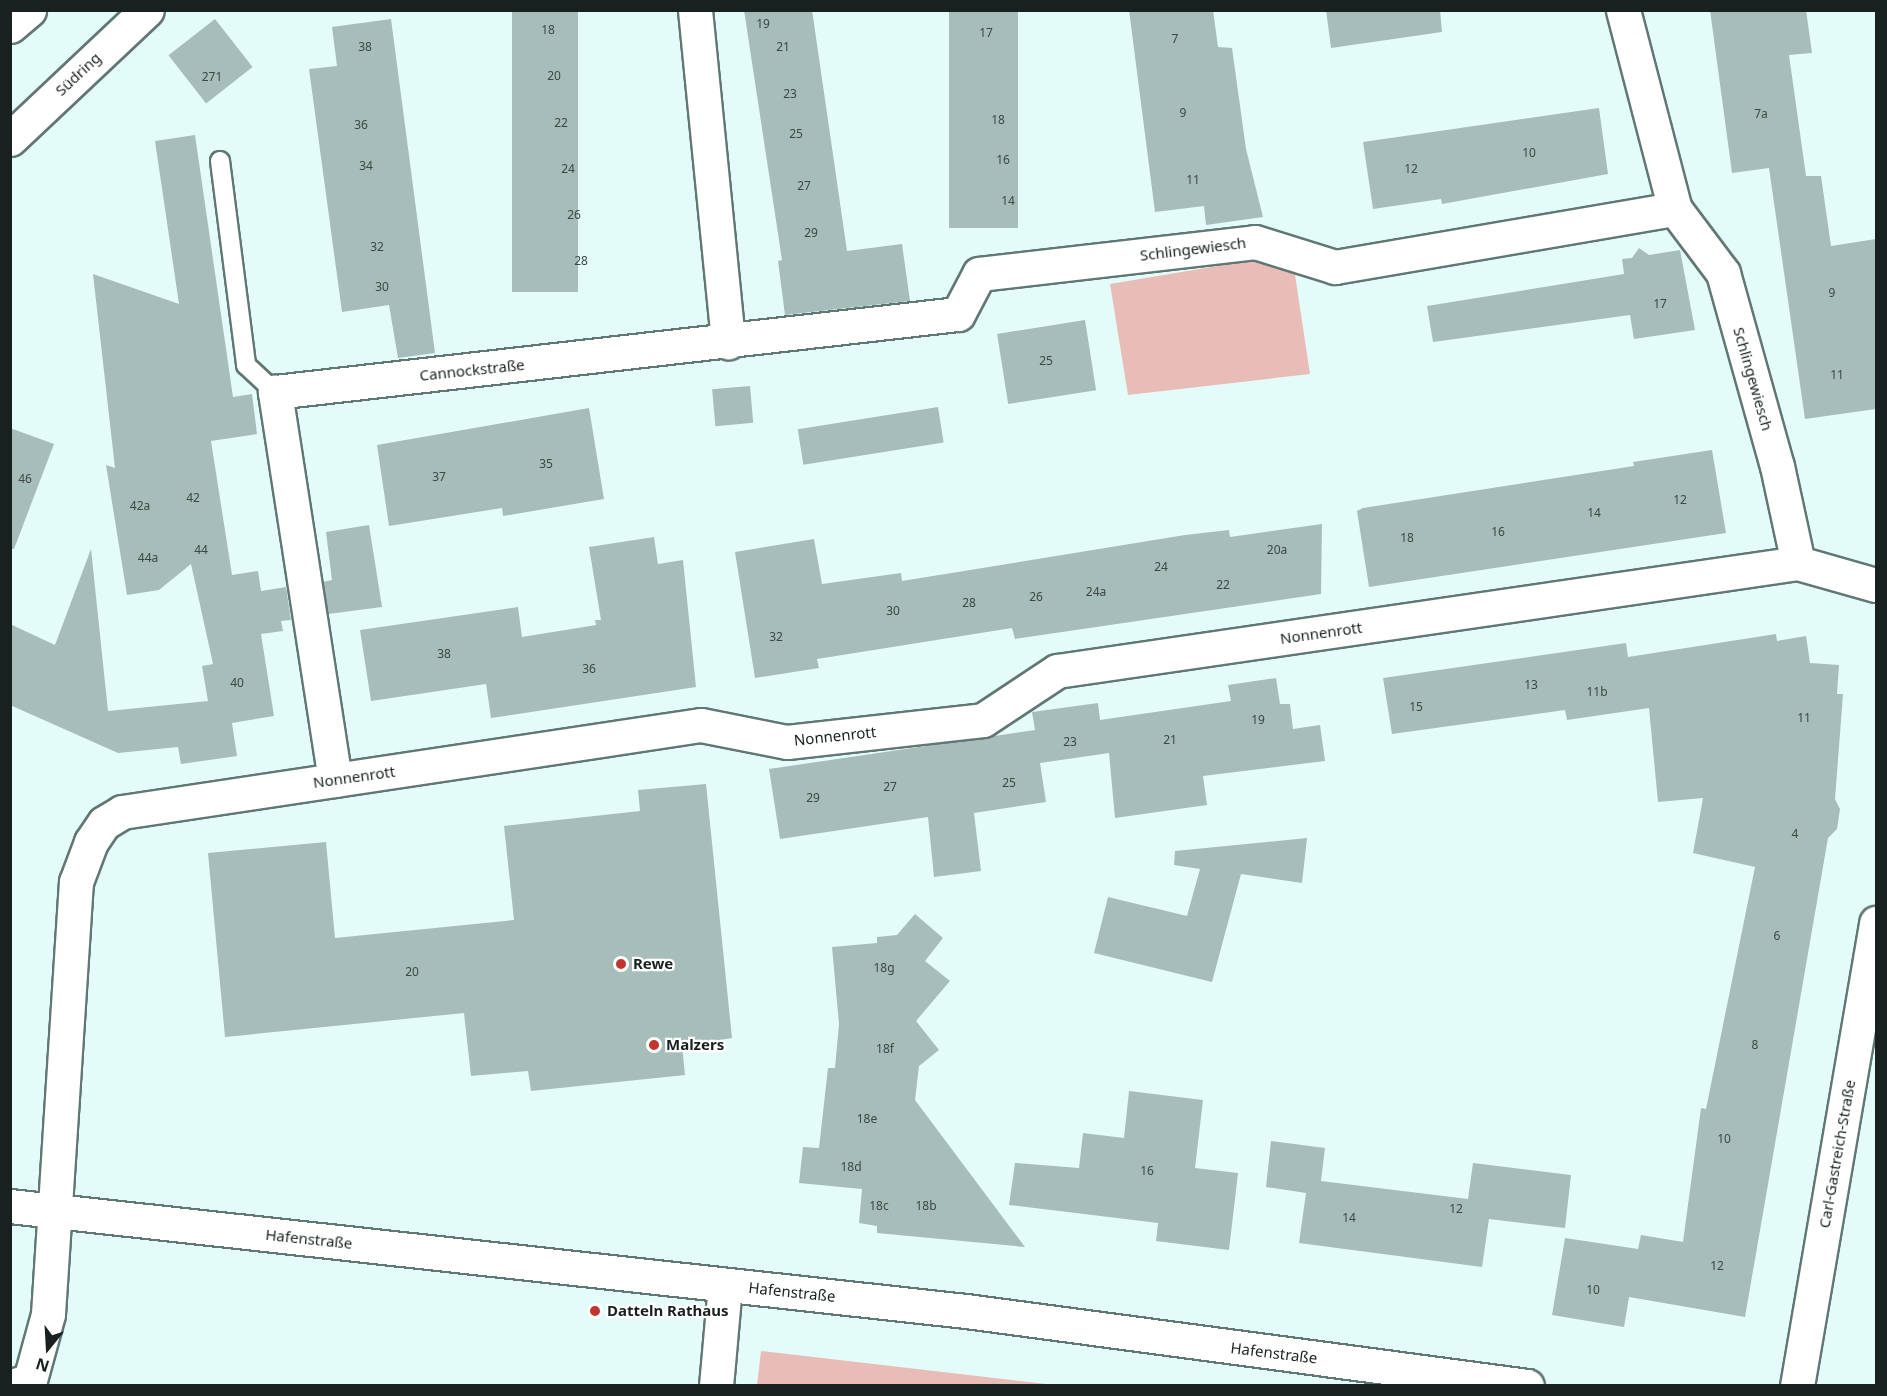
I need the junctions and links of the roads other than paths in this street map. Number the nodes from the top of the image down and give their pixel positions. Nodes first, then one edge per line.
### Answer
1 (29, 10) edge
2 (147, 10) edge
3 (695, 10) edge
4 (1623, 10) edge
5 (10, 27) edge
6 (10, 139) edge
7 (220, 161) dead end
8 (1676, 209) junction
9 (728, 342) junction
10 (275, 392) junction
11 (1798, 563) junction
12 (1876, 585) edge
13 (336, 780) junction
14 (1876, 923) edge
15 (10, 1206) edge
16 (10, 1212) edge
17 (56, 1213) junction
18 (725, 1285) junction
19 (12, 1386) edge
20 (716, 1386) edge
21 (1527, 1386) edge
22 (1797, 1386) edge

1 - 5 street
2 - 6 street, Südring
3 - 9 street
4 - 8 street, Schlingewiesch
7 - 10 lane
8 - 9 street, Schlingewiesch
8 - 11 street, Schlingewiesch
9 - 10 street, Cannockstraße
10 - 13 street
11 - 12 street, Nonnenrott
11 - 13 street, Nonnenrott
13 - 17 street, Nonnenrott
14 - 22 street, Carl-Gastreich-Straße
15 - 17 street, Hafenstraße
16 - 17 street, Hafenstraße
17 - 18 street, Hafenstraße
17 - 19 street
18 - 20 street
18 - 21 street, Hafenstraße

